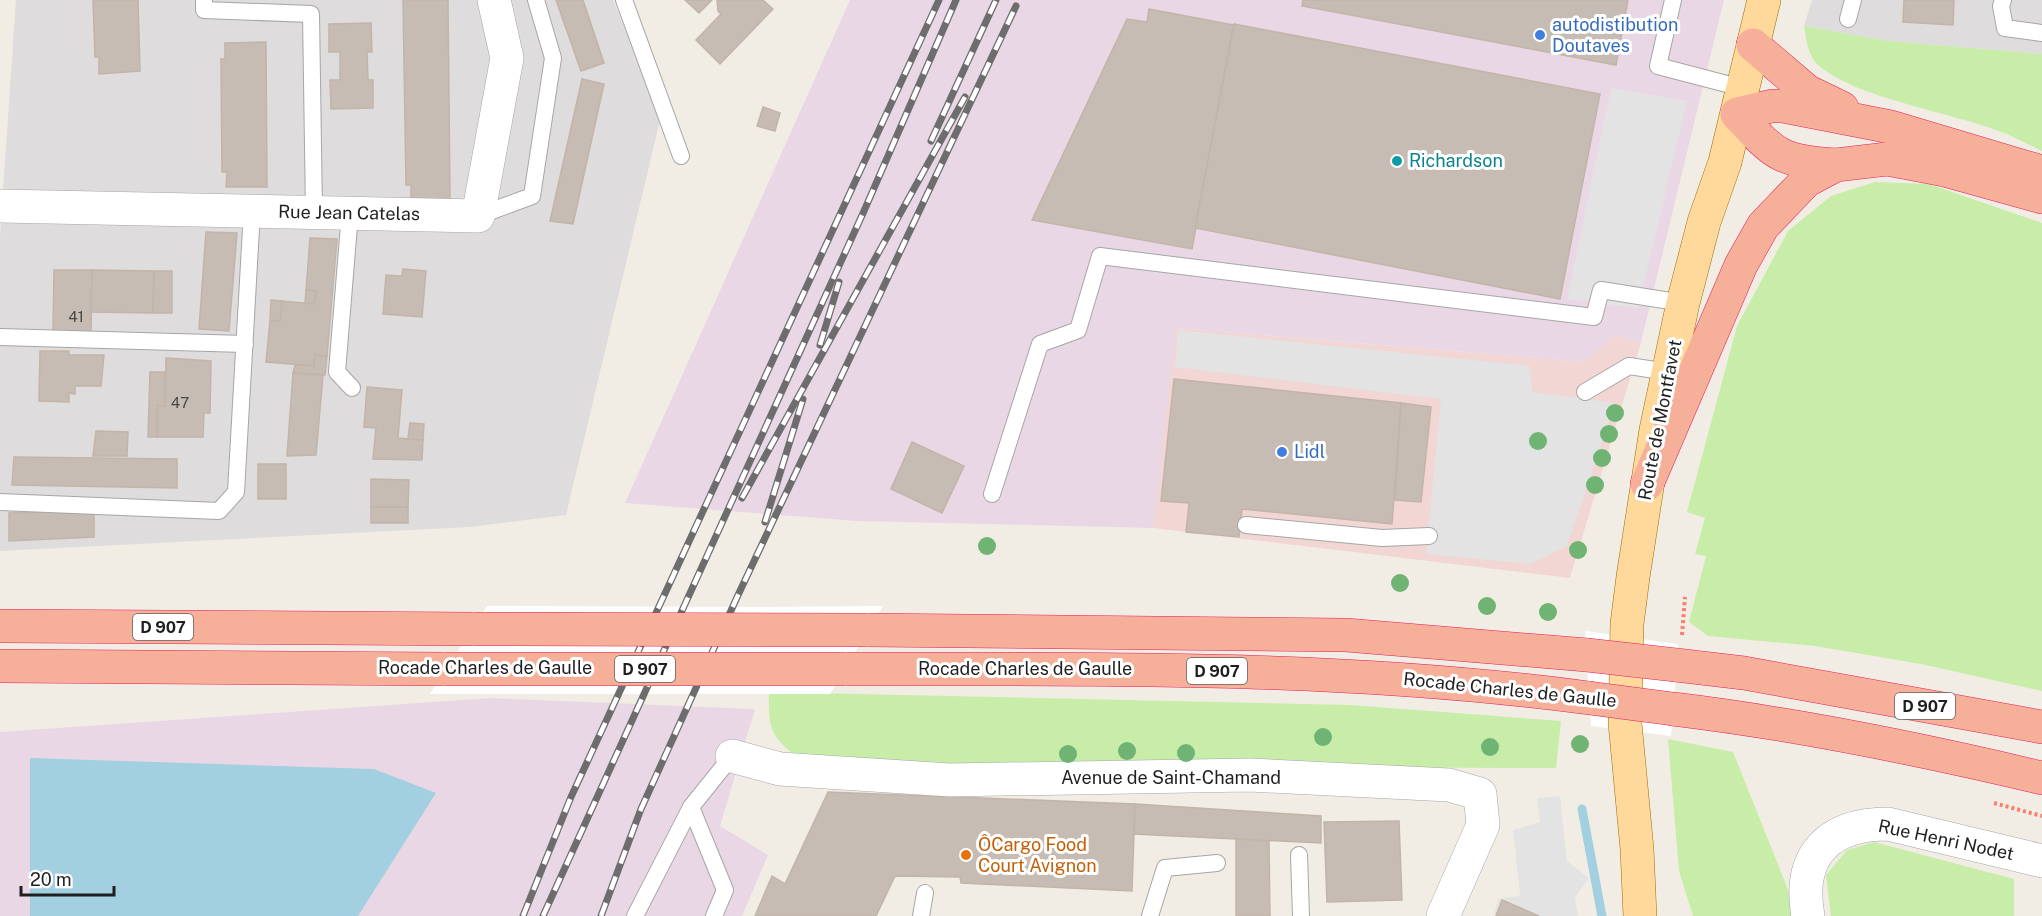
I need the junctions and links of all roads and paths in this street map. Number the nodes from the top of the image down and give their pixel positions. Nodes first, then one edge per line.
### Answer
1 (204, 0) edge
2 (494, 0) edge
3 (536, 0) edge
4 (624, 0) edge
5 (1673, 0) edge
6 (1764, 0) edge
7 (1853, 0) edge
8 (2002, 0) edge
9 (1848, 18) dead end
10 (2042, 33) edge
11 (1753, 45) junction
12 (1740, 101) junction
13 (1890, 128) junction
14 (681, 156) dead end
15 (1836, 165) junction
16 (2042, 172) edge
17 (2042, 197) edge
18 (0, 207) edge
19 (252, 211) junction
20 (314, 212) junction
21 (350, 213) junction
22 (478, 216) junction
23 (1683, 303) junction
24 (0, 337) edge
25 (245, 344) junction
26 (1668, 372) junction
27 (352, 388) dead end
28 (1585, 392) dead end
29 (1647, 484) junction
30 (992, 494) dead end
31 (0, 502) edge
32 (1246, 525) dead end
33 (1429, 536) dead end
34 (1685, 597) dead end
35 (0, 626) edge
36 (1679, 654) junction
37 (0, 666) edge
38 (2042, 727) edge
39 (732, 756) joint
40 (2042, 778) edge
41 (691, 807) junction
42 (1637, 849) junction
43 (1299, 855) dead end
44 (2042, 861) edge
45 (1217, 862) dead end
46 (924, 893) dead end
47 (635, 916) edge
48 (714, 916) edge
49 (921, 916) edge
50 (1150, 916) edge
51 (1301, 916) edge
52 (1443, 916) edge
53 (1640, 916) edge
54 (1661, 916) edge
55 (1808, 916) edge

1 - 20 lane
2 - 22 street
3 - 22 lane
4 - 14 lane
5 - 12 lane
6 - 11 main road, Route de Montfavet
7 - 9 lane
8 - 10 lane
11 - 12 main road, Route de Montfavet
11 - 13 highway
12 - 13 highway
12 - 15 highway
12 - 23 main road, Route de Montfavet
13 - 16 highway
15 - 17 highway
15 - 29 highway
18 - 19 street, Rue Jean Catelas
19 - 20 street, Rue Jean Catelas
19 - 25 lane
20 - 21 street, Rue Jean Catelas
21 - 22 street, Rue Jean Catelas
21 - 27 lane
23 - 26 main road, Route de Montfavet
23 - 30 lane
24 - 25 lane
25 - 31 lane
26 - 28 lane
26 - 29 main road, Route de Montfavet
29 - 42 main road, Route de Montfavet
32 - 33 lane
34 - 36 path
35 - 36 highway, Rocade Charles de Gaulle / D 907, bridge
36 - 38 highway, Rocade Charles de Gaulle / D 907
37 - 40 highway, Rocade Charles de Gaulle / D 907, bridge
39 - 41 lane
39 - 52 street, Avenue de Saint-Chamand
41 - 47 lane
41 - 48 lane
42 - 53 main road, Route de Montfavet
42 - 54 main road, Route de Montfavet
43 - 51 lane
44 - 55 street, Rue Henri Nodet
45 - 50 lane
46 - 49 lane

